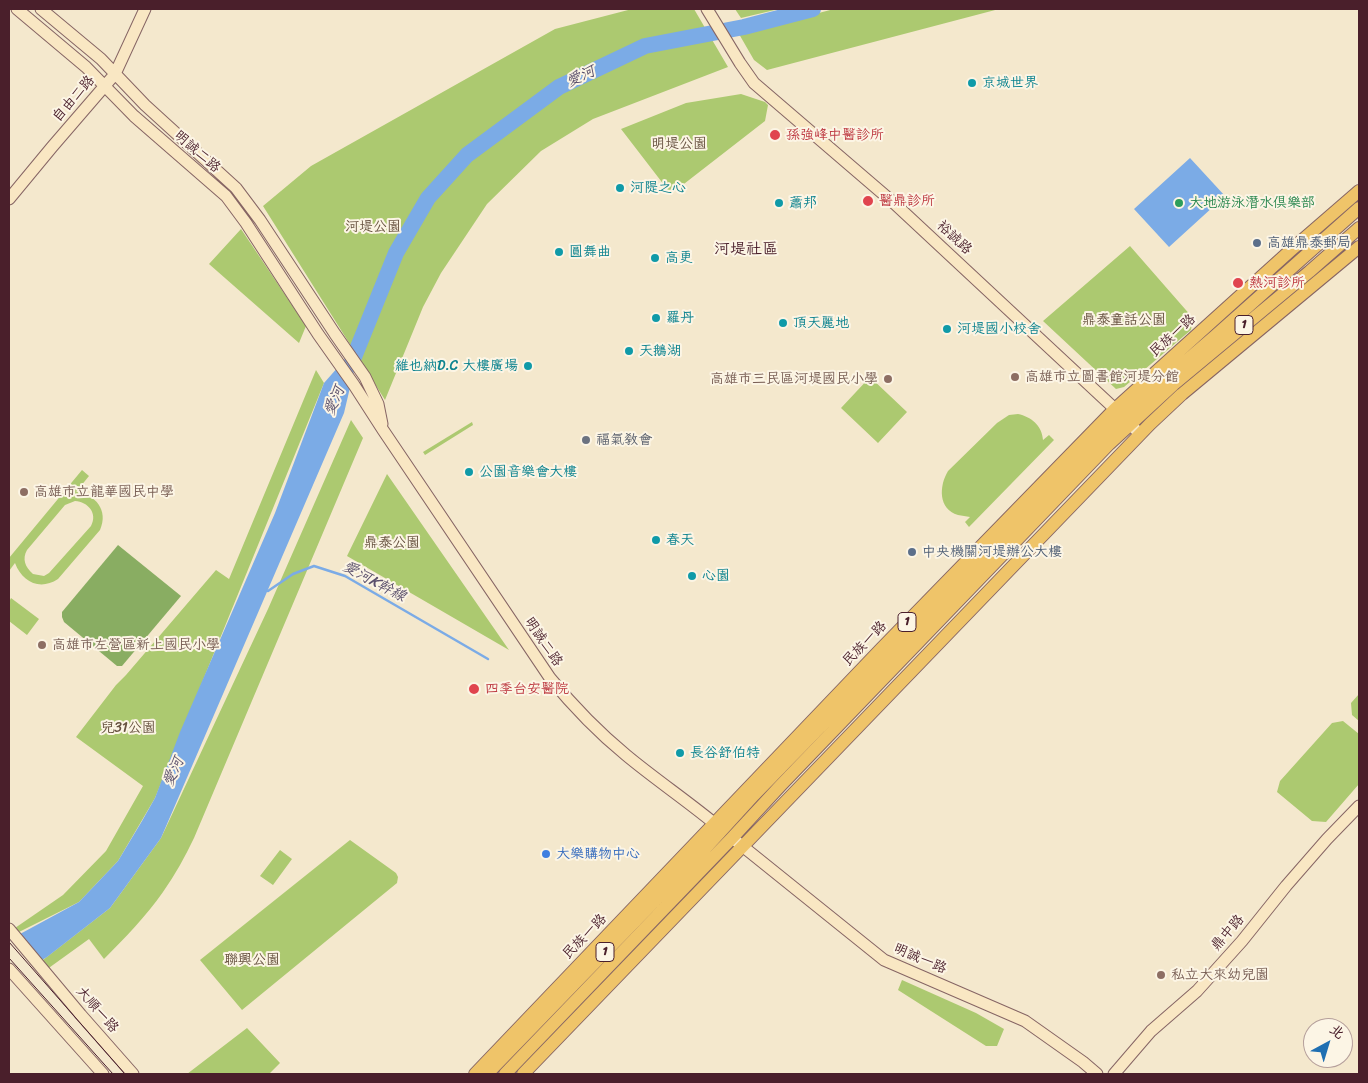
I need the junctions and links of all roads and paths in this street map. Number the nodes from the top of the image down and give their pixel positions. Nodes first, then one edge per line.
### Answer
1 (17, 9) edge
2 (41, 9) edge
3 (145, 9) edge
4 (710, 14) edge
5 (115, 74) junction
6 (105, 86) junction
7 (1359, 191) edge
8 (9, 200) edge
9 (1359, 208) edge
10 (1359, 228) edge
11 (1359, 247) edge
12 (1123, 416) junction
13 (383, 430) junction
14 (1140, 434) junction
15 (817, 731) junction
16 (835, 751) junction
17 (1359, 806) edge
18 (723, 830) junction
19 (743, 847) junction
20 (10, 931) edge
21 (12, 973) edge
22 (103, 1074) edge
23 (133, 1074) edge
24 (475, 1074) edge
25 (487, 1074) edge
26 (505, 1074) edge
27 (523, 1074) edge
28 (1097, 1074) edge
29 (1114, 1074) edge

1 - 6 street, 明誠二路
2 - 5 street, 明誠二路
3 - 5 street, 自由二路
4 - 12 street, 裕誠路
5 - 6 street, 自由二路
5 - 13 street, 明誠二路
6 - 8 street, 自由二路
6 - 13 street, 明誠二路
7 - 12 main road, 民族一路 / 1
9 - 12 main road, 民族一路 / 1
10 - 12 main road, 民族一路 / 1
11 - 14 main road, 1
12 - 14 street, 裕誠路
12 - 15 main road, 民族一路 / 1
12 - 15 main road, 民族一路 / 1
13 - 18 street, 明誠二路
14 - 16 main road, 1
15 - 16 main road
15 - 18 main road, 民族一路 / 1
16 - 19 main road, 1
17 - 29 street, 鼎中路
18 - 19 street, 明誠一路
18 - 24 main road, 民族一路 / 1
18 - 25 main road, 民族一路 / 1
18 - 26 main road, 民族一路 / 1
19 - 27 main road, 1
19 - 28 street, 明誠一路
20 - 23 street, 大順一路
21 - 22 street

